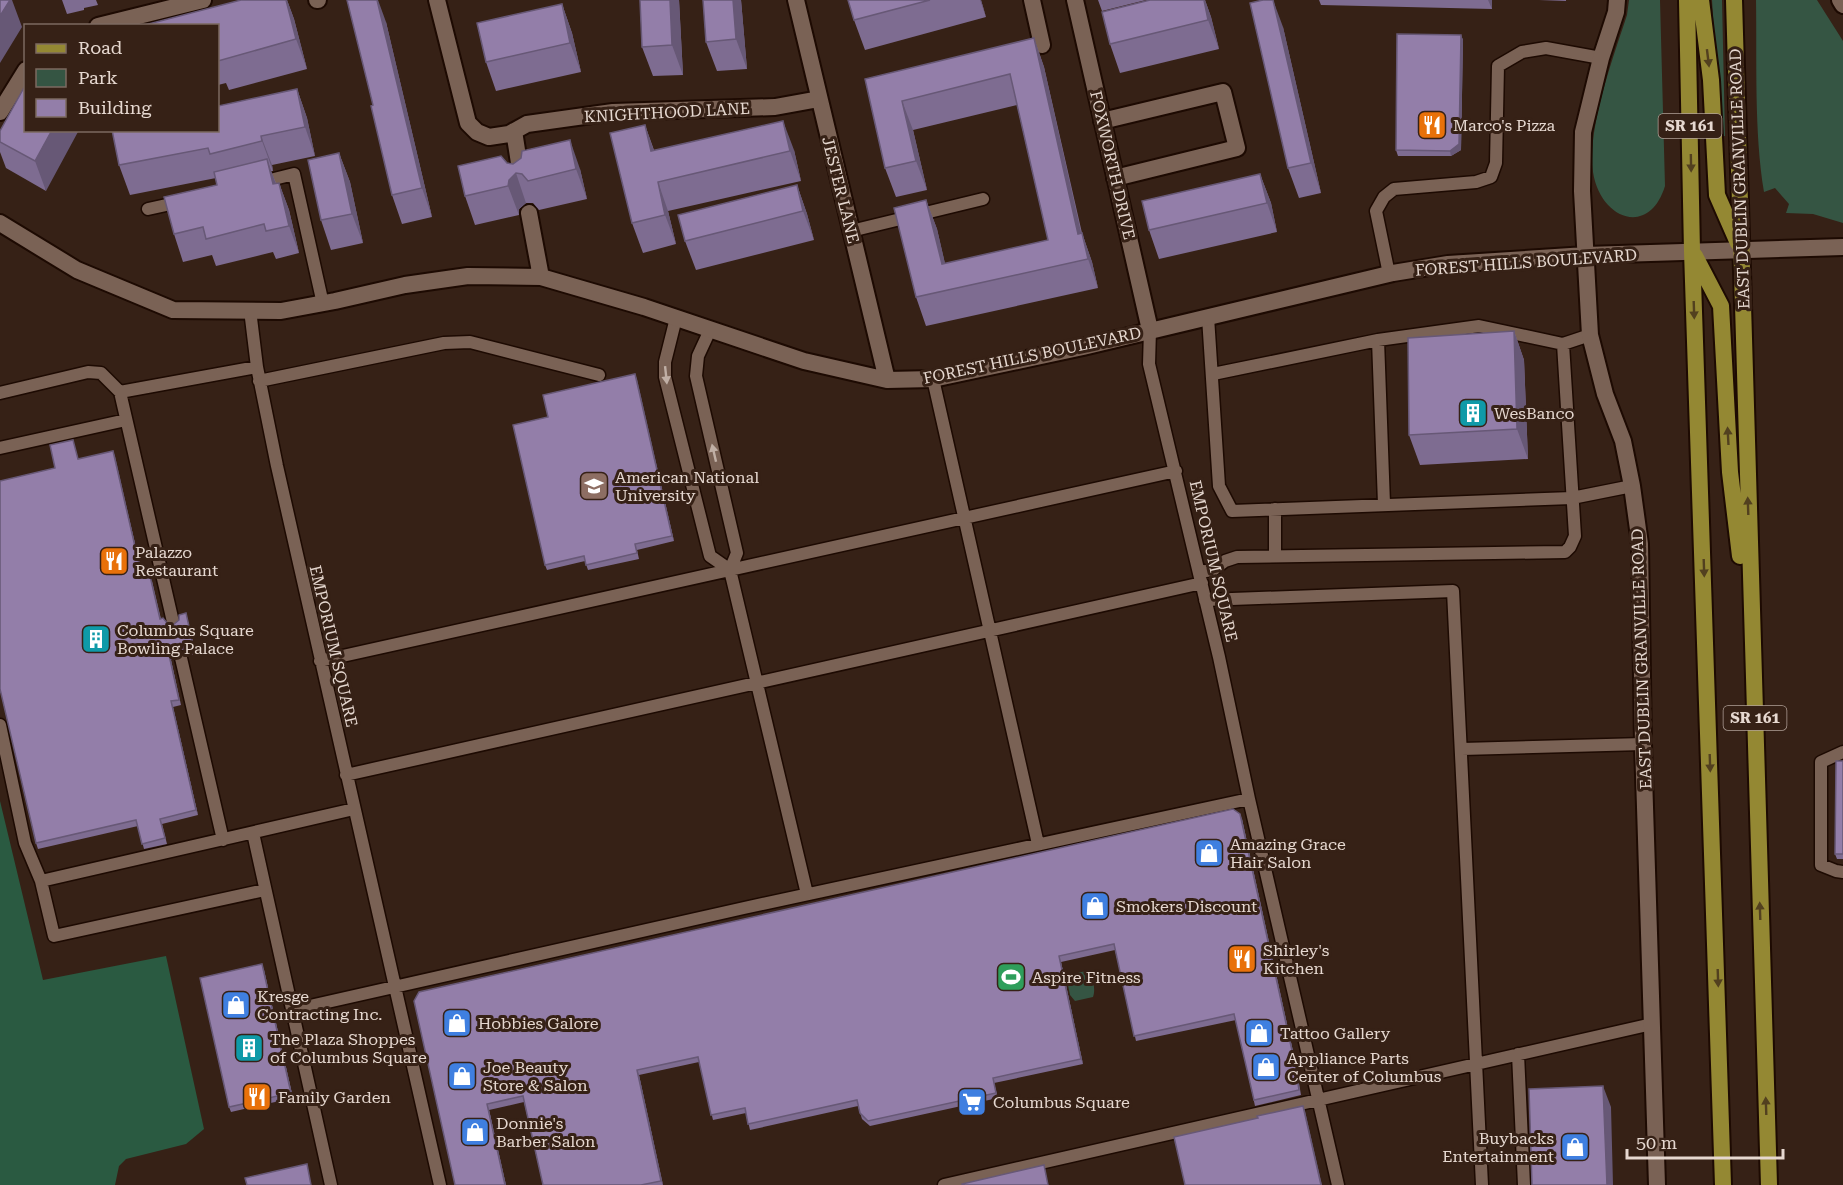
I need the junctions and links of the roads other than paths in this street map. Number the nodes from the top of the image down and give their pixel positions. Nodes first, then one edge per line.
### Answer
1 (203, 0) edge
2 (437, 0) edge
3 (796, 0) edge
4 (1032, 0) edge
5 (1075, 0) edge
6 (1617, 0) edge
7 (1687, 0) edge
8 (1701, 0) edge
9 (1734, 0) edge
10 (1840, 0) edge
11 (1843, 5) edge
12 (106, 24) edge
13 (1042, 45) dead end
14 (1601, 57) junction
15 (24, 73) edge
16 (819, 99) junction
17 (0, 112) edge
18 (1102, 121) junction
19 (514, 131) junction
20 (1116, 178) junction
21 (522, 183) edge
22 (249, 185) edge
23 (193, 198) edge
24 (983, 199) dead end
25 (148, 209) dead end
26 (529, 213) dead end
27 (0, 224) edge
28 (851, 231) junction
29 (1843, 247) edge
30 (1692, 251) junction
31 (1741, 251) junction
32 (1586, 255) junction
33 (1389, 274) junction
34 (541, 277) junction
35 (323, 304) junction
36 (250, 310) junction
37 (1209, 316) junction
38 (676, 318) junction
39 (710, 330) junction
40 (1150, 330) junction
41 (1590, 335) junction
42 (1378, 339) junction
43 (1563, 344) junction
44 (257, 367) junction
45 (1213, 374) junction
46 (600, 375) dead end
47 (933, 379) junction
48 (887, 380) junction
49 (260, 381) junction
50 (120, 392) junction
51 (0, 393) edge
52 (126, 420) junction
53 (0, 448) edge
54 (1176, 471) junction
55 (1632, 486) junction
56 (1572, 498) junction
57 (1384, 504) junction
58 (1275, 509) junction
59 (965, 518) junction
60 (1275, 556) junction
61 (730, 570) junction
62 (1201, 578) junction
63 (1205, 600) junction
64 (172, 622) edge
65 (990, 630) junction
66 (181, 658) dead end
67 (320, 661) junction
68 (1753, 661) junction
69 (757, 683) junction
70 (0, 725) edge
71 (1643, 744) junction
72 (1462, 749) junction
73 (1843, 752) edge
74 (346, 776) junction
75 (1249, 799) junction
76 (354, 809) junction
77 (253, 833) junction
78 (223, 840) junction
79 (1038, 844) junction
80 (1843, 872) edge
81 (40, 881) junction
82 (265, 890) junction
83 (807, 894) junction
84 (394, 987) junction
85 (292, 1010) junction
86 (1652, 1024) junction
87 (1518, 1054) junction
88 (1476, 1064) junction
89 (1318, 1100) junction
90 (331, 1185) edge
91 (440, 1185) edge
92 (944, 1185) edge
93 (1338, 1185) edge
94 (1482, 1185) edge
95 (1524, 1185) edge
96 (1657, 1185) edge
97 (1723, 1185) edge
98 (1769, 1185) edge

1 - 12 street
2 - 19 street, KNIGHTHOOD LANE
3 - 16 street, JESTER LANE
4 - 13 street
5 - 18 street, FOXWORTH DRIVE
6 - 14 street, EAST DUBLIN GRANVILLE ROAD
7 -> 30 main road, SR 161
8 -> 31 main road
9 - 31 main road, EAST DUBLIN GRANVILLE ROAD / SR 161
10 - 11 street
14 - 32 street, EAST DUBLIN GRANVILLE ROAD
14 - 33 lane
15 - 17 street
16 - 19 street, KNIGHTHOOD LANE
16 - 28 street, JESTER LANE
18 - 20 street, FOXWORTH DRIVE
18 - 20 street
19 - 21 street
20 - 40 street, FOXWORTH DRIVE
22 - 35 lane
23 - 25 lane
24 - 28 lane
26 - 34 street
27 - 36 street, FOREST HILLS BOULEVARD
28 - 48 street, JESTER LANE
29 - 31 street, FOREST HILLS BOULEVARD
30 - 31 street, FOREST HILLS BOULEVARD
30 - 32 street, FOREST HILLS BOULEVARD
68 -> 30 main road
30 -> 97 main road, SR 161
68 -> 31 main road, EAST DUBLIN GRANVILLE ROAD / SR 161
32 - 33 street, FOREST HILLS BOULEVARD
32 - 41 street, EAST DUBLIN GRANVILLE ROAD
33 - 37 street, FOREST HILLS BOULEVARD
34 - 35 street, FOREST HILLS BOULEVARD
34 - 38 street, FOREST HILLS BOULEVARD
35 - 36 street, FOREST HILLS BOULEVARD
36 - 44 lane, EMPORIUM SQUARE
37 - 40 street, FOREST HILLS BOULEVARD
37 - 45 lane
38 - 39 street, FOREST HILLS BOULEVARD
38 -> 61 lane
39 - 48 street, FOREST HILLS BOULEVARD
61 -> 39 lane
40 - 47 street, FOREST HILLS BOULEVARD
40 - 54 lane, EMPORIUM SQUARE
41 - 43 lane
41 - 55 street, EAST DUBLIN GRANVILLE ROAD
42 - 43 lane
42 - 45 lane
42 - 57 lane
43 - 56 lane
44 - 49 lane, EMPORIUM SQUARE
44 - 50 lane
45 - 58 lane
46 - 49 lane
47 - 48 street, FOREST HILLS BOULEVARD
47 - 59 lane
49 - 67 lane, EMPORIUM SQUARE
50 - 51 lane
50 - 52 lane
52 - 53 lane
52 - 64 lane
54 - 59 lane
54 - 62 lane, EMPORIUM SQUARE
55 - 56 lane
55 - 71 street, EAST DUBLIN GRANVILLE ROAD
56 - 57 lane
56 - 60 lane
57 - 58 lane
58 - 60 lane
59 - 61 lane
59 - 65 lane
60 - 62 lane
61 - 67 lane
61 - 69 lane
62 - 63 lane, EMPORIUM SQUARE
62 - 65 lane
63 - 72 lane
63 - 75 lane, EMPORIUM SQUARE
65 - 69 lane
65 - 79 lane
66 - 78 lane
67 - 74 lane, EMPORIUM SQUARE
98 -> 68 main road, EAST DUBLIN GRANVILLE ROAD / SR 161
69 - 74 lane
69 - 83 lane
70 - 81 lane
71 - 72 lane
71 - 86 street, EAST DUBLIN GRANVILLE ROAD
72 - 88 lane
73 - 80 lane
74 - 76 lane, EMPORIUM SQUARE
75 - 79 lane
75 - 89 lane, EMPORIUM SQUARE
76 - 77 lane
76 - 84 lane, EMPORIUM SQUARE
77 - 78 lane
77 - 82 lane
78 - 81 lane
79 - 83 lane
81 - 82 lane
82 - 85 lane
83 - 84 lane
84 - 85 lane
84 - 91 lane, EMPORIUM SQUARE
85 - 90 lane
86 - 87 lane
86 - 96 street, EAST DUBLIN GRANVILLE ROAD
87 - 88 lane
87 - 95 lane
88 - 89 lane
88 - 94 lane
89 - 92 lane
89 - 93 lane

